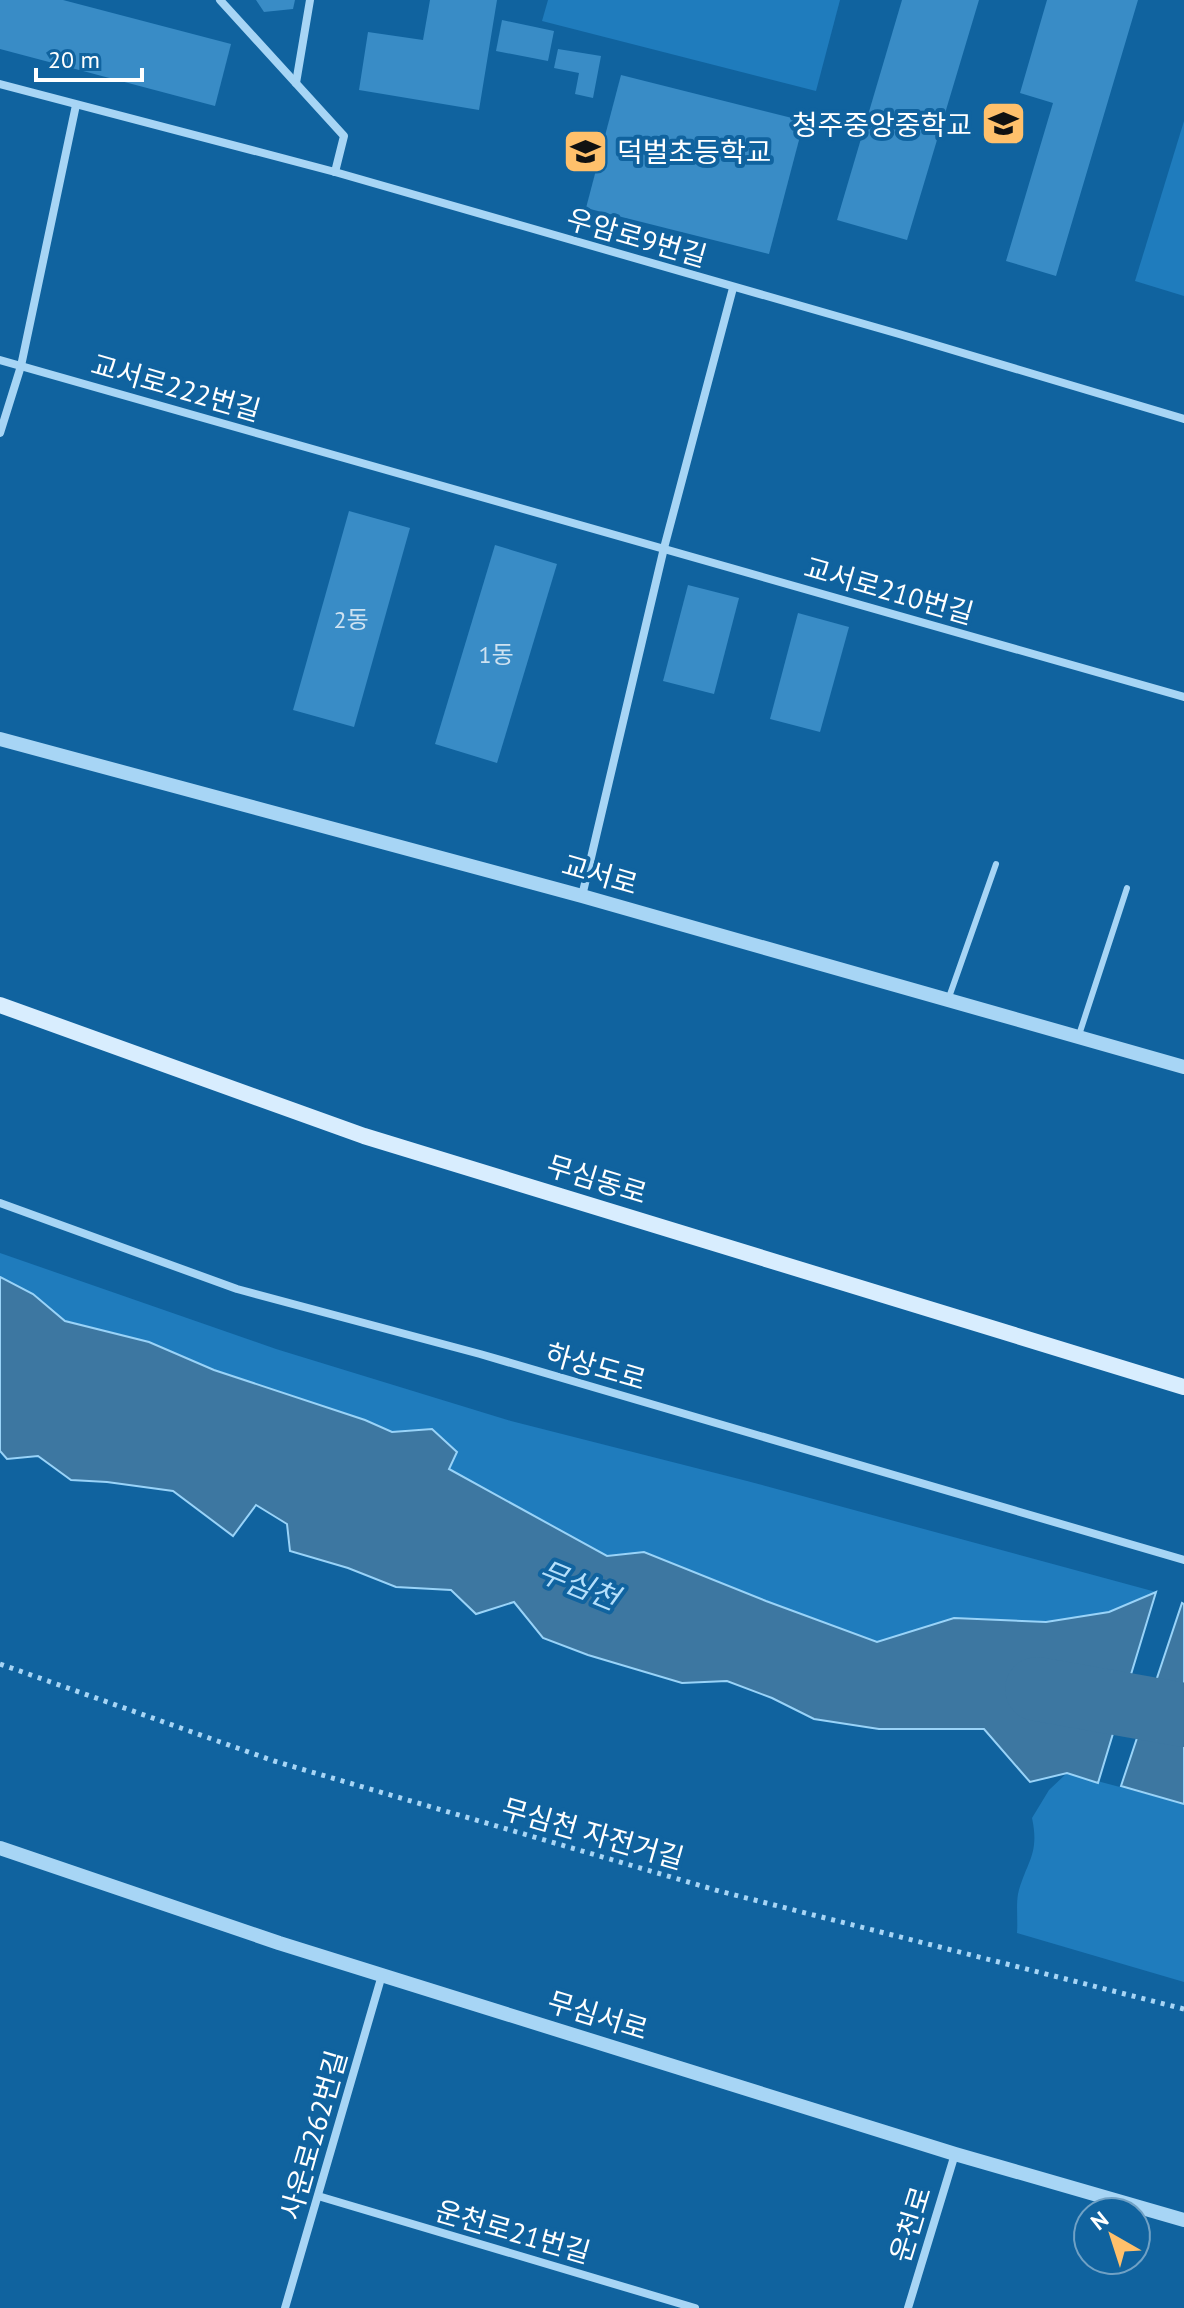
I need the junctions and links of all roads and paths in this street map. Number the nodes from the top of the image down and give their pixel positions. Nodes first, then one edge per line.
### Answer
1 (220, 0) edge
2 (310, 0) edge
3 (296, 83) junction
4 (0, 84) edge
5 (76, 105) junction
6 (335, 172) junction
7 (733, 288) junction
8 (0, 360) edge
9 (21, 366) junction
10 (1184, 419) edge
11 (0, 433) edge
12 (319, 450) joint
13 (664, 548) junction
14 (1184, 697) edge
15 (0, 739) edge
16 (996, 864) dead end
17 (1127, 888) dead end
18 (582, 896) junction
19 (948, 1000) junction
20 (0, 1005) edge
21 (1078, 1038) junction
22 (1184, 1067) edge
23 (0, 1203) edge
24 (1184, 1387) edge
25 (1184, 1560) edge
26 (0, 1664) edge
27 (0, 1848) edge
28 (382, 1975) junction
29 (1184, 2009) edge
30 (955, 2154) junction
31 (318, 2196) junction
32 (1184, 2220) edge
33 (285, 2308) edge
34 (695, 2308) edge
35 (908, 2308) edge

1 - 3 street
2 - 3 street
3 - 6 street
4 - 5 street, 우암로9번길
5 - 6 street, 우암로9번길
5 - 9 street
6 - 7 street, 우암로9번길
7 - 10 street, 우암로9번길
7 - 13 street
8 - 9 street, 교서로222번길
9 - 11 street
9 - 12 street, 교서로222번길
12 - 13 street, 교서로210번길
13 - 14 street, 교서로210번길
13 - 18 street
15 - 18 street, 교서로
16 - 19 lane
17 - 21 lane
18 - 19 street, 교서로
19 - 21 street, 교서로
20 - 24 main road, 무심동로
21 - 22 street, 교서로
23 - 25 street, 하상도로
26 - 29 path, 무심천 자전거길
27 - 28 street, 무심서로
28 - 30 street, 무심서로
28 - 31 street, 사운로262번길
30 - 32 street, 무심서로
30 - 35 street, 운천로
31 - 33 street, 사운로262번길
31 - 34 street, 운천로21번길

